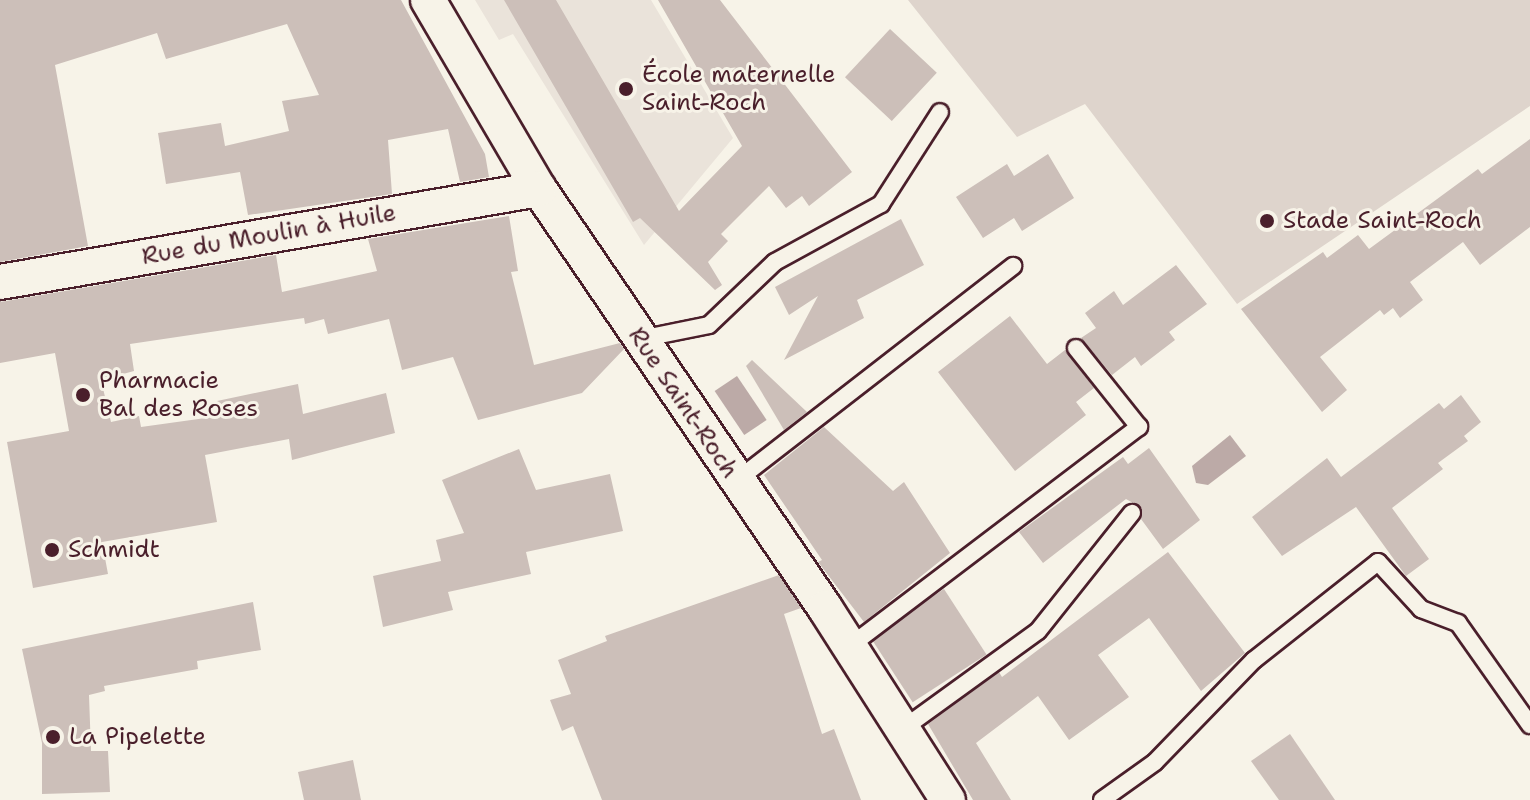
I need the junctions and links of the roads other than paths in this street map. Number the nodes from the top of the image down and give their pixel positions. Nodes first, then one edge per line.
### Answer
1 (428, 0) edge
2 (940, 112) dead end
3 (539, 189) junction
4 (1013, 266) dead end
5 (0, 282) edge
6 (638, 339) junction
7 (1076, 348) dead end
8 (736, 481) junction
9 (1132, 513) dead end
10 (850, 646) junction
11 (1530, 725) edge
12 (904, 728) junction
13 (948, 800) edge
14 (1102, 800) edge

1 - 3 street, Rue Saint-Roch
2 - 6 lane
3 - 5 street, Rue du Moulin à Huile
3 - 6 street, Rue Saint-Roch
4 - 8 lane
6 - 8 street, Rue Saint-Roch
7 - 10 lane
8 - 10 street, Rue Saint-Roch
9 - 12 lane
10 - 12 street, Rue Saint-Roch
11 - 14 lane
12 - 13 street, Rue Saint-Roch

